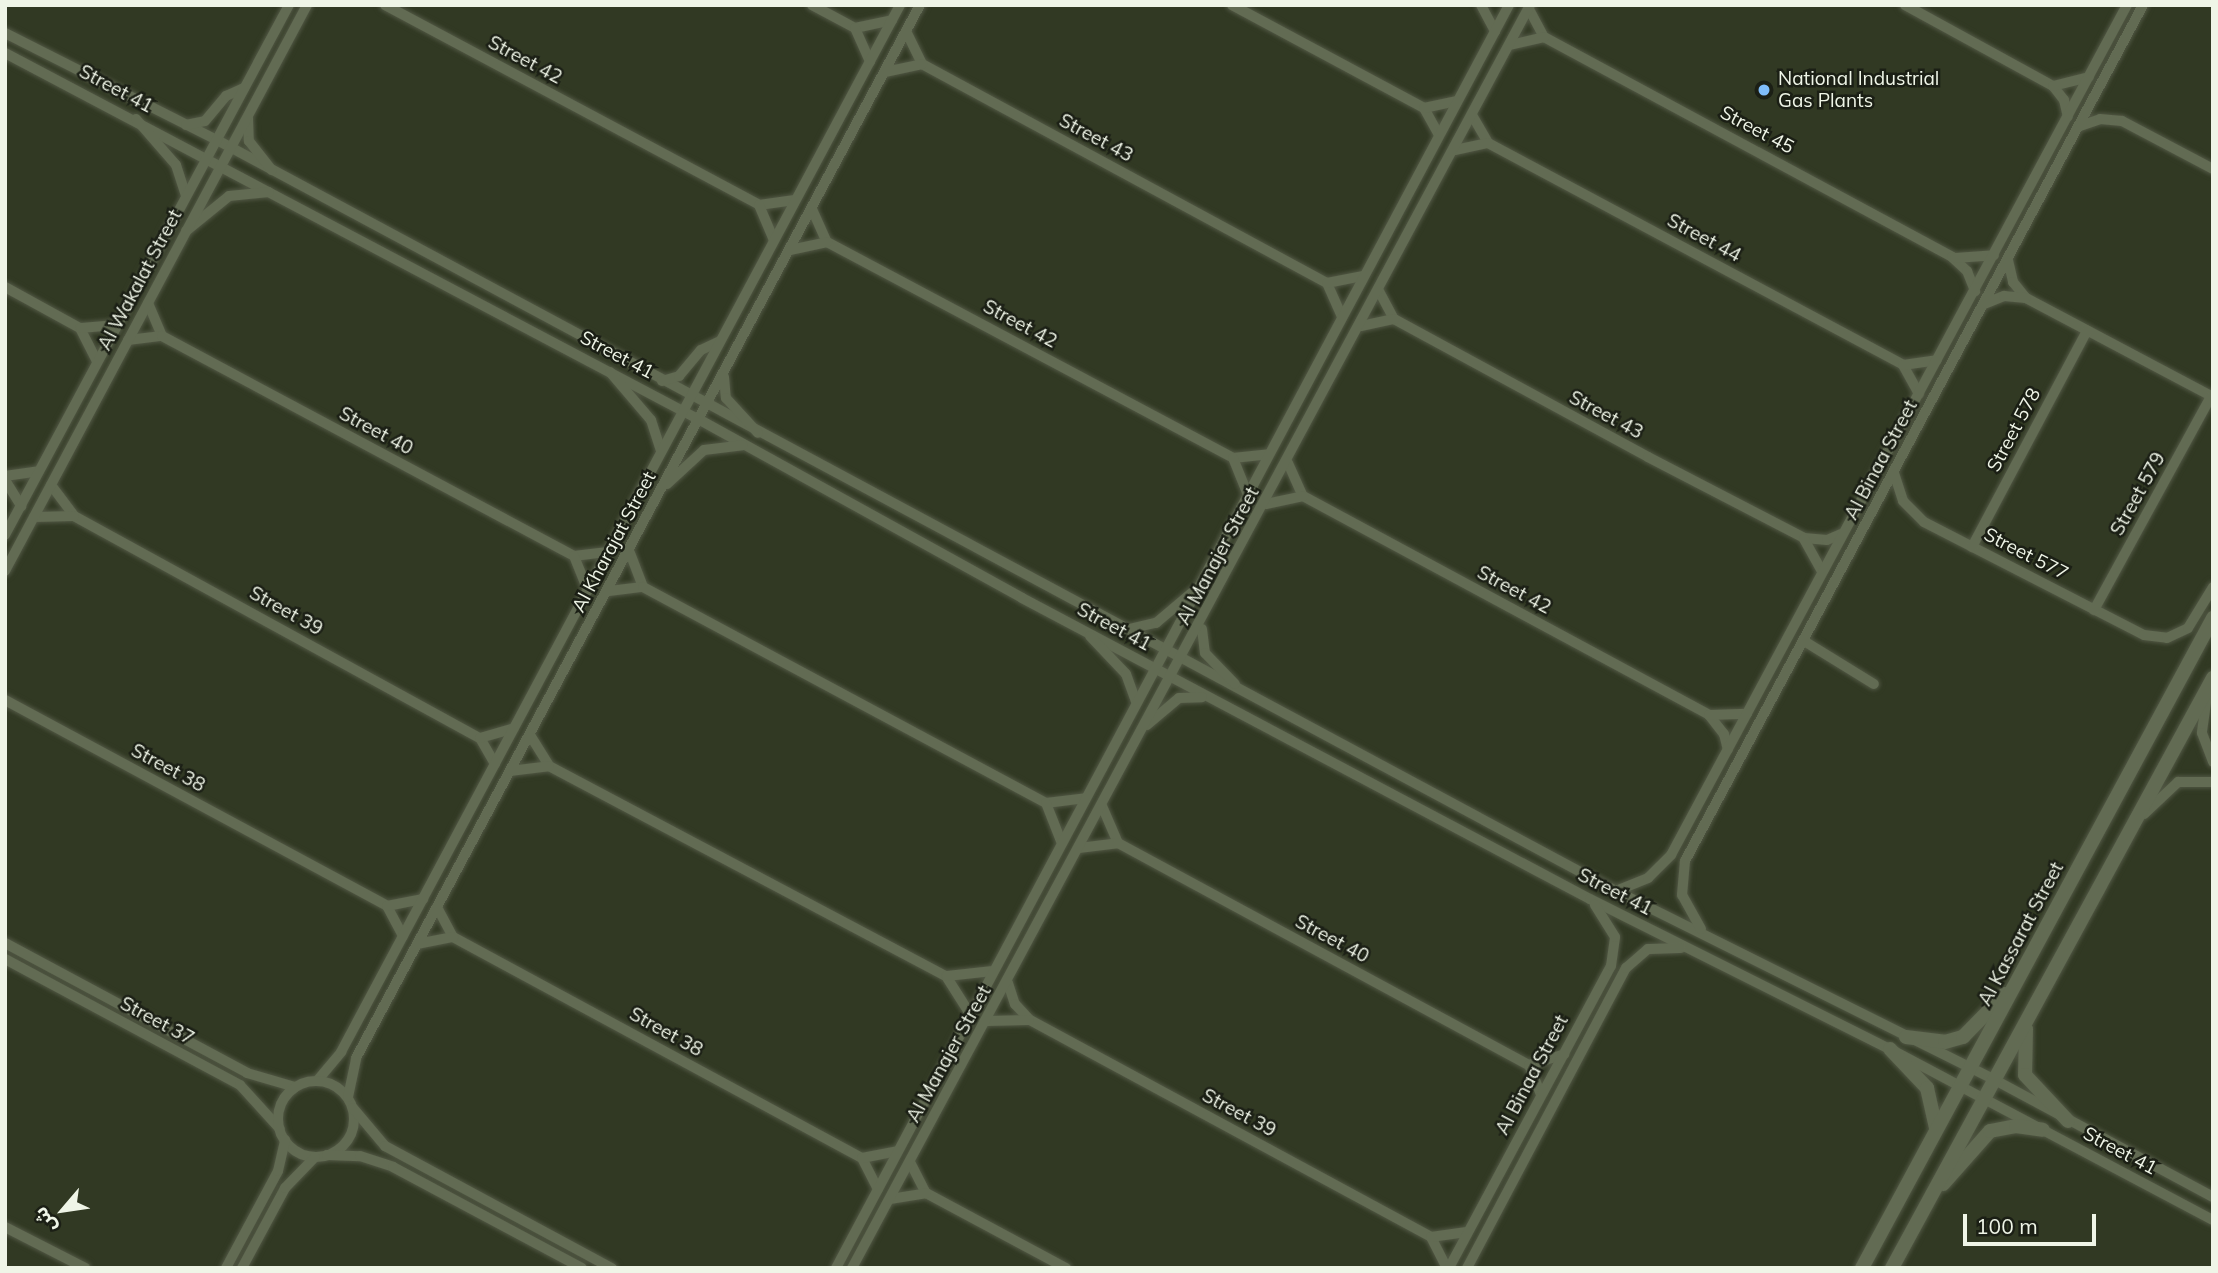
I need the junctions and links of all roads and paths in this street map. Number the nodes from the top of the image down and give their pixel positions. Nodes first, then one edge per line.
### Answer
1 (289, 5) edge
2 (307, 5) edge
3 (386, 5) edge
4 (812, 5) edge
5 (900, 5) edge
6 (920, 5) edge
7 (1232, 5) edge
8 (1481, 5) edge
9 (1508, 5) edge
10 (1905, 5) edge
11 (2127, 5) edge
12 (2143, 5) edge
13 (1529, 7) edge
14 (892, 20) junction
15 (855, 29) junction
16 (906, 31) junction
17 (1495, 31) junction
18 (5, 33) edge
19 (1544, 37) junction
20 (1510, 45) junction
21 (5, 53) edge
22 (870, 62) junction
23 (922, 64) junction
24 (884, 72) junction
25 (2090, 77) junction
26 (2053, 86) junction
27 (244, 88) junction
28 (1458, 100) junction
29 (1424, 107) junction
30 (248, 115) junction
31 (1472, 115) junction
32 (2068, 117) junction
33 (135, 119) junction
34 (186, 125) junction
35 (2079, 127) junction
36 (1439, 135) junction
37 (217, 140) junction
38 (1488, 143) junction
39 (230, 148) junction
40 (1454, 151) junction
41 (208, 156) junction
42 (222, 164) junction
43 (2213, 169) edge
44 (272, 170) junction
45 (273, 192) junction
46 (185, 198) junction
47 (797, 199) junction
48 (759, 205) junction
49 (812, 209) junction
50 (186, 230) junction
51 (774, 240) junction
52 (827, 242) junction
53 (790, 250) junction
54 (1994, 255) junction
55 (1952, 257) junction
56 (2008, 260) junction
57 (1364, 275) junction
58 (1327, 283) junction
59 (5, 287) edge
60 (1379, 291) junction
61 (1975, 291) junction
62 (2026, 298) junction
63 (148, 303) junction
64 (1984, 304) junction
65 (1342, 316) junction
66 (1394, 319) junction
67 (117, 325) junction
68 (1360, 327) junction
69 (80, 328) junction
70 (2087, 331) junction
71 (162, 336) junction
72 (128, 341) junction
73 (720, 341) junction
74 (1937, 360) junction
75 (97, 362) junction
76 (1903, 365) junction
77 (610, 372) junction
78 (724, 374) junction
79 (661, 381) junction
80 (1919, 394) junction
81 (690, 397) junction
82 (2212, 397) edge
83 (707, 406) junction
84 (684, 411) junction
85 (700, 420) junction
86 (758, 433) junction
87 (747, 445) junction
88 (661, 453) junction
89 (1269, 454) junction
90 (1233, 458) junction
91 (1288, 463) junction
92 (40, 471) junction
93 (1894, 472) junction
94 (5, 478) edge
95 (51, 485) junction
96 (664, 486) junction
97 (1247, 493) junction
98 (1303, 496) junction
99 (1265, 504) junction
100 (20, 506) junction
101 (74, 516) junction
102 (34, 517) junction
103 (1842, 534) junction
104 (5, 535) edge
105 (1804, 538) junction
106 (1972, 547) junction
107 (608, 552) junction
108 (630, 553) junction
109 (574, 556) junction
110 (5, 571) edge
111 (1822, 571) junction
112 (643, 587) junction
113 (2213, 587) edge
114 (588, 590) junction
115 (1195, 590) junction
116 (609, 591) junction
117 (2094, 610) junction
118 (2213, 618) edge
119 (1202, 625) junction
120 (1129, 629) junction
121 (1088, 633) junction
122 (1804, 641) junction
123 (1164, 648) junction
124 (1184, 659) junction
125 (1154, 668) junction
126 (1172, 678) junction
127 (2211, 682) edge
128 (1874, 684) dead end
129 (1236, 685) junction
130 (1212, 699) junction
131 (5, 700) edge
132 (1136, 702) junction
133 (1747, 714) junction
134 (1709, 715) junction
135 (1147, 725) junction
136 (514, 728) junction
137 (530, 735) junction
138 (480, 738) junction
139 (1728, 750) junction
140 (2213, 762) edge
141 (495, 764) junction
142 (550, 766) junction
143 (510, 771) junction
144 (2213, 782) edge
145 (1084, 798) junction
146 (1046, 803) junction
147 (1102, 805) junction
148 (2136, 821) junction
149 (1061, 842) junction
150 (1118, 843) junction
151 (1079, 848) junction
152 (1616, 891) junction
153 (423, 899) junction
154 (1590, 899) junction
155 (387, 906) junction
156 (437, 907) junction
157 (1704, 933) junction
158 (403, 936) junction
159 (453, 937) junction
160 (5, 943) edge
161 (417, 944) junction
162 (1690, 949) junction
163 (5, 959) edge
164 (993, 971) junction
165 (946, 976) junction
166 (2019, 981) junction
167 (1008, 983) junction
168 (970, 1014) junction
169 (2028, 1019) junction
170 (1030, 1020) junction
171 (987, 1021) junction
172 (1906, 1037) junction
173 (1891, 1049) junction
174 (1564, 1054) junction
175 (1529, 1065) junction
176 (1970, 1068) junction
177 (1993, 1079) junction
178 (317, 1080) junction
179 (1960, 1086) junction
180 (295, 1087) junction
181 (1541, 1095) junction
182 (348, 1097) junction
183 (1982, 1098) junction
184 (353, 1108) junction
185 (2068, 1121) junction
186 (1936, 1128) junction
187 (280, 1129) junction
188 (2043, 1130) junction
189 (285, 1140) junction
190 (897, 1151) junction
191 (327, 1155) junction
192 (315, 1157) junction
193 (862, 1158) junction
194 (910, 1162) junction
195 (877, 1189) junction
196 (926, 1193) junction
197 (2213, 1197) edge
198 (890, 1199) junction
199 (1926, 1204) junction
200 (2213, 1220) edge
201 (5, 1227) edge
202 (1467, 1232) junction
203 (1431, 1237) junction
204 (85, 1268) edge
205 (226, 1268) edge
206 (242, 1268) edge
207 (582, 1268) edge
208 (612, 1268) edge
209 (836, 1268) edge
210 (852, 1268) edge
211 (1066, 1268) edge
212 (1448, 1268) edge
213 (1467, 1268) edge
214 (1862, 1268) edge
215 (1892, 1268) edge

1 - 27 street, Al Wakalat Street
2 - 30 street, Al Wakalat Street
3 - 48 street, Street 42
4 - 15 street
5 - 14 street, Al Kharajat Street
6 - 16 street, Al Kharajat Street
7 - 29 street
8 - 17 street
9 - 17 street, Al Manajer Street
10 - 26 street
11 - 25 street, Al Binaa Street
12 - 35 street, Al Binaa Street
13 - 19 street
13 - 20 street, Al Manajer Street
14 - 15 street
14 - 22 street, Al Kharajat Street
15 - 22 street
16 - 23 street
16 - 24 street, Al Kharajat Street
17 - 28 street, Al Manajer Street
18 - 34 street, Street 41
19 - 20 street
19 - 55 street, Street 45
20 - 31 street, Al Manajer Street
21 - 33 street, Street 41
22 - 47 street, Al Kharajat Street
23 - 24 street
23 - 58 street, Street 43
24 - 49 street, Al Kharajat Street
25 - 26 street
25 - 32 street, Al Binaa Street
26 - 32 street
27 - 34 street
27 - 37 street, Al Wakalat Street
28 - 29 street
28 - 36 street, Al Manajer Street
29 - 36 street
30 - 39 street, Al Wakalat Street
30 - 44 street
31 - 38 street
31 - 40 street, Al Manajer Street
32 - 54 street, Al Binaa Street
33 - 41 street, Street 41
33 - 46 street
34 - 37 street, Street 41
35 - 43 street
35 - 56 street, Al Binaa Street
36 - 57 street, Al Manajer Street
37 - 39 street, Street 41
37 - 41 street, Al Wakalat Street
38 - 40 street
38 - 76 street, Street 44
39 - 42 street, Al Wakalat Street
39 - 44 street, Street 41
40 - 60 street, Al Manajer Street
41 - 42 street, Street 41
41 - 46 street, Al Wakalat Street
42 - 45 street, Street 41
42 - 50 street, Al Wakalat Street
44 - 79 street, Street 41
45 - 50 street
45 - 77 street, Street 41
46 - 67 street, Al Wakalat Street
47 - 48 street
47 - 51 street, Al Kharajat Street
48 - 51 street
49 - 52 street
49 - 53 street, Al Kharajat Street
50 - 63 street, Al Wakalat Street
51 - 73 street, Al Kharajat Street
52 - 53 street
52 - 90 street, Street 42
53 - 78 street, Al Kharajat Street
54 - 55 street, Street 45
54 - 61 street, Al Binaa Street
55 - 61 street, Street 45
56 - 62 street
56 - 64 street, Al Binaa Street
57 - 58 street
57 - 65 street, Al Manajer Street
58 - 65 street
59 - 69 street
60 - 66 street
60 - 68 street, Al Manajer Street
61 - 74 street, Al Binaa Street
62 - 64 street
62 - 70 street
63 - 71 street
63 - 72 street, Al Wakalat Street
64 - 93 street, Al Binaa Street
65 - 89 street, Al Manajer Street
66 - 68 street
66 - 105 street, Street 43
67 - 69 street
67 - 75 street, Al Wakalat Street
68 - 91 street, Al Manajer Street
69 - 75 street
70 - 82 street
70 - 106 street, Street 578
71 - 72 street
71 - 109 street, Street 40
72 - 95 street, Al Wakalat Street
73 - 79 street
73 - 81 street, Al Kharajat Street
74 - 76 street
74 - 80 street, Al Binaa Street
75 - 92 street, Al Wakalat Street
76 - 80 street
77 - 84 street, Street 41
77 - 88 street
78 - 83 street, Al Kharajat Street
78 - 86 street
79 - 81 street, Street 41
80 - 103 street, Al Binaa Street
81 - 83 street, Street 41
81 - 84 street, Al Kharajat Street
82 - 117 street, Street 579
83 - 85 street, Al Kharajat Street
83 - 86 street, Street 41
84 - 85 street, Street 41
84 - 88 street, Al Kharajat Street
85 - 87 street, Street 41
85 - 96 street, Al Kharajat Street
86 - 120 street, Street 41
87 - 96 street
87 - 121 street, Street 41
88 - 107 street, Al Kharajat Street
89 - 90 street
89 - 97 street, Al Manajer Street
90 - 97 street
91 - 98 street
91 - 99 street, Al Manajer Street
92 - 94 street
92 - 100 street, Al Wakalat Street
93 - 106 street, Street 577
93 - 122 street, Al Binaa Street
94 - 100 street
95 - 101 street, Street 39
95 - 102 street, Al Wakalat Street
96 - 108 street, Al Kharajat Street
97 - 115 street, Al Manajer Street
98 - 99 street
98 - 134 street, Street 42
99 - 119 street, Al Manajer Street
100 - 104 street, Al Wakalat Street
101 - 102 street
101 - 138 street, Street 39
102 - 110 street, Al Wakalat Street
103 - 105 street
103 - 111 street, Al Binaa Street
105 - 111 street
106 - 117 street, Street 577
107 - 109 street
107 - 114 street, Al Kharajat Street
108 - 112 street
108 - 116 street, Al Kharajat Street
109 - 114 street
111 - 133 street, Al Binaa Street
112 - 116 street
112 - 146 street
113 - 117 street, Street 577
114 - 136 street, Al Kharajat Street
115 - 120 street, Al Manajer Street
115 - 123 street, Al Manajer Street
116 - 137 street, Al Kharajat Street
118 - 166 street, Al Kassarat Street
119 - 124 street, Al Manajer Street
119 - 129 street
120 - 123 street, Street 41
121 - 125 street, Street 41
121 - 132 street
122 - 128 street
122 - 157 street, Al Binaa Street
123 - 124 street, Street 41
123 - 125 street, Al Manajer Street
124 - 126 street, Al Manajer Street
124 - 129 street, Street 41
125 - 126 street, Street 41
125 - 132 street, Al Manajer Street
126 - 130 street, Street 41
126 - 135 street, Al Manajer Street
127 - 140 street
127 - 148 street
129 - 152 street, Street 41
130 - 135 street
130 - 154 street, Street 41
131 - 155 street, Street 38
132 - 145 street, Al Manajer Street
133 - 134 street, Street 42
133 - 139 street, Al Binaa Street
134 - 139 street
135 - 147 street, Al Manajer Street
136 - 138 street
136 - 141 street, Al Kharajat Street
137 - 142 street
137 - 143 street, Al Kharajat Street
138 - 141 street
139 - 152 street, Al Binaa Street
141 - 153 street, Al Kharajat Street
142 - 143 street
142 - 165 street
143 - 156 street, Al Kharajat Street
144 - 148 street
145 - 146 street
145 - 149 street, Al Manajer Street
146 - 149 street
147 - 150 street
147 - 151 street, Al Manajer Street
148 - 169 street
149 - 164 street, Al Manajer Street
150 - 151 street
150 - 175 street, Street 40
151 - 167 street, Al Manajer Street
152 - 157 street, Street 41
153 - 155 street
153 - 158 street, Al Kharajat Street
154 - 162 street, Street 41
154 - 174 street, Al Binaa Street
155 - 158 street
156 - 159 street
156 - 161 street, Al Kharajat Street
157 - 172 street, Street 41
158 - 178 street, Al Kharajat Street
159 - 161 street
159 - 193 street, Street 38
160 - 180 street, Street 37
161 - 182 street, Al Kharajat Street
162 - 173 street, Street 41
162 - 213 street, Al Binaa Street
163 - 187 street, Street 37
164 - 165 street
164 - 168 street, Al Manajer Street
165 - 168 street
166 - 172 street
166 - 176 street, Al Kassarat Street
167 - 170 street, Street 39
167 - 171 street, Al Manajer Street
168 - 190 street, Al Manajer Street
169 - 177 street
169 - 185 street
170 - 171 street, Street 39
170 - 203 street, Street 39
171 - 194 street, Al Manajer Street
172 - 176 street, Street 41
173 - 179 street, Street 41
173 - 186 street
174 - 175 street
174 - 181 street, Al Binaa Street
175 - 181 street
176 - 177 street, Street 41
176 - 179 street, Al Kassarat Street
177 - 183 street
177 - 185 street, Street 41
178 - 180 street
178 - 182 street
179 - 183 street, Street 41
179 - 186 street, Al Kassarat Street
180 - 187 street
181 - 202 street, Al Binaa Street
182 - 184 street
183 - 188 street, Street 41
183 - 199 street
184 - 191 street
184 - 208 street
185 - 197 street, Street 41
186 - 214 street, Al Kassarat Street
187 - 189 street
188 - 199 street
188 - 200 street, Street 41
189 - 192 street
189 - 205 street
190 - 193 street
190 - 195 street, Al Manajer Street
191 - 192 street
191 - 207 street
192 - 206 street
193 - 195 street
194 - 196 street
194 - 198 street, Al Manajer Street
195 - 209 street, Al Manajer Street
196 - 198 street
196 - 211 street
198 - 210 street, Al Manajer Street
199 - 215 street
201 - 204 street
202 - 203 street
202 - 212 street, Al Binaa Street
203 - 212 street

